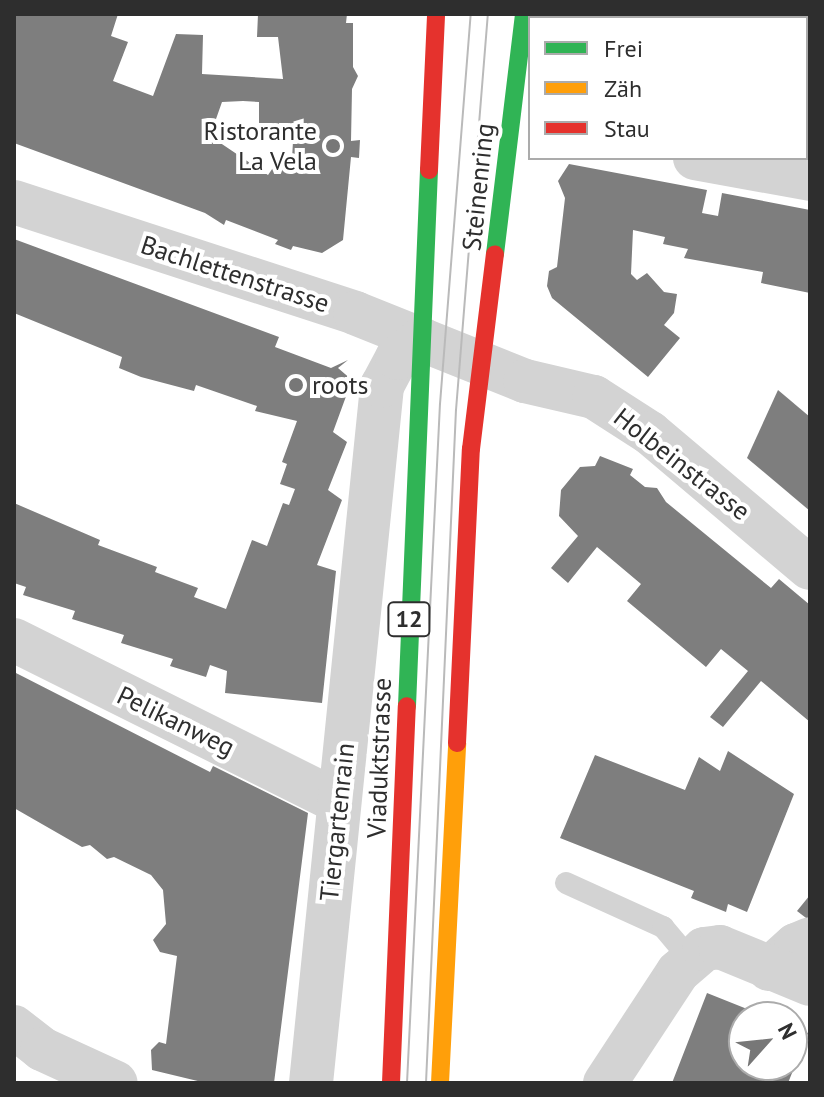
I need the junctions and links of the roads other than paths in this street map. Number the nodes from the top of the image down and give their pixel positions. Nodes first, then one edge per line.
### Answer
1 (436, 14) edge
2 (524, 14) edge
3 (521, 125) edge
4 (706, 160) edge
5 (810, 179) edge
6 (14, 202) edge
7 (452, 352) junction
8 (810, 568) edge
9 (14, 640) edge
10 (339, 802) junction
11 (566, 883) dead end
12 (810, 939) edge
13 (690, 959) junction
14 (769, 969) junction
15 (810, 984) edge
16 (14, 1027) edge
17 (116, 1083) edge
18 (311, 1083) edge
19 (391, 1083) edge
20 (440, 1083) edge
21 (605, 1083) edge

1 - 7 main road, Steinenring / 12
2 - 3 main road, Steinenring / 12
3 - 7 main road, Steinenring / 12
4 - 5 street
6 - 7 street, Bachlettenstrasse
7 - 8 street, Holbeinstrasse
7 - 10 street, Tiergartenrain
7 - 19 main road, Viaduktstrasse / 12
7 - 20 main road, 12
9 - 10 street, Pelikanweg
10 - 18 street, Tiergartenrain
11 - 13 lane
12 - 14 street
13 - 14 street
13 - 21 street
14 - 15 street
16 - 17 street

